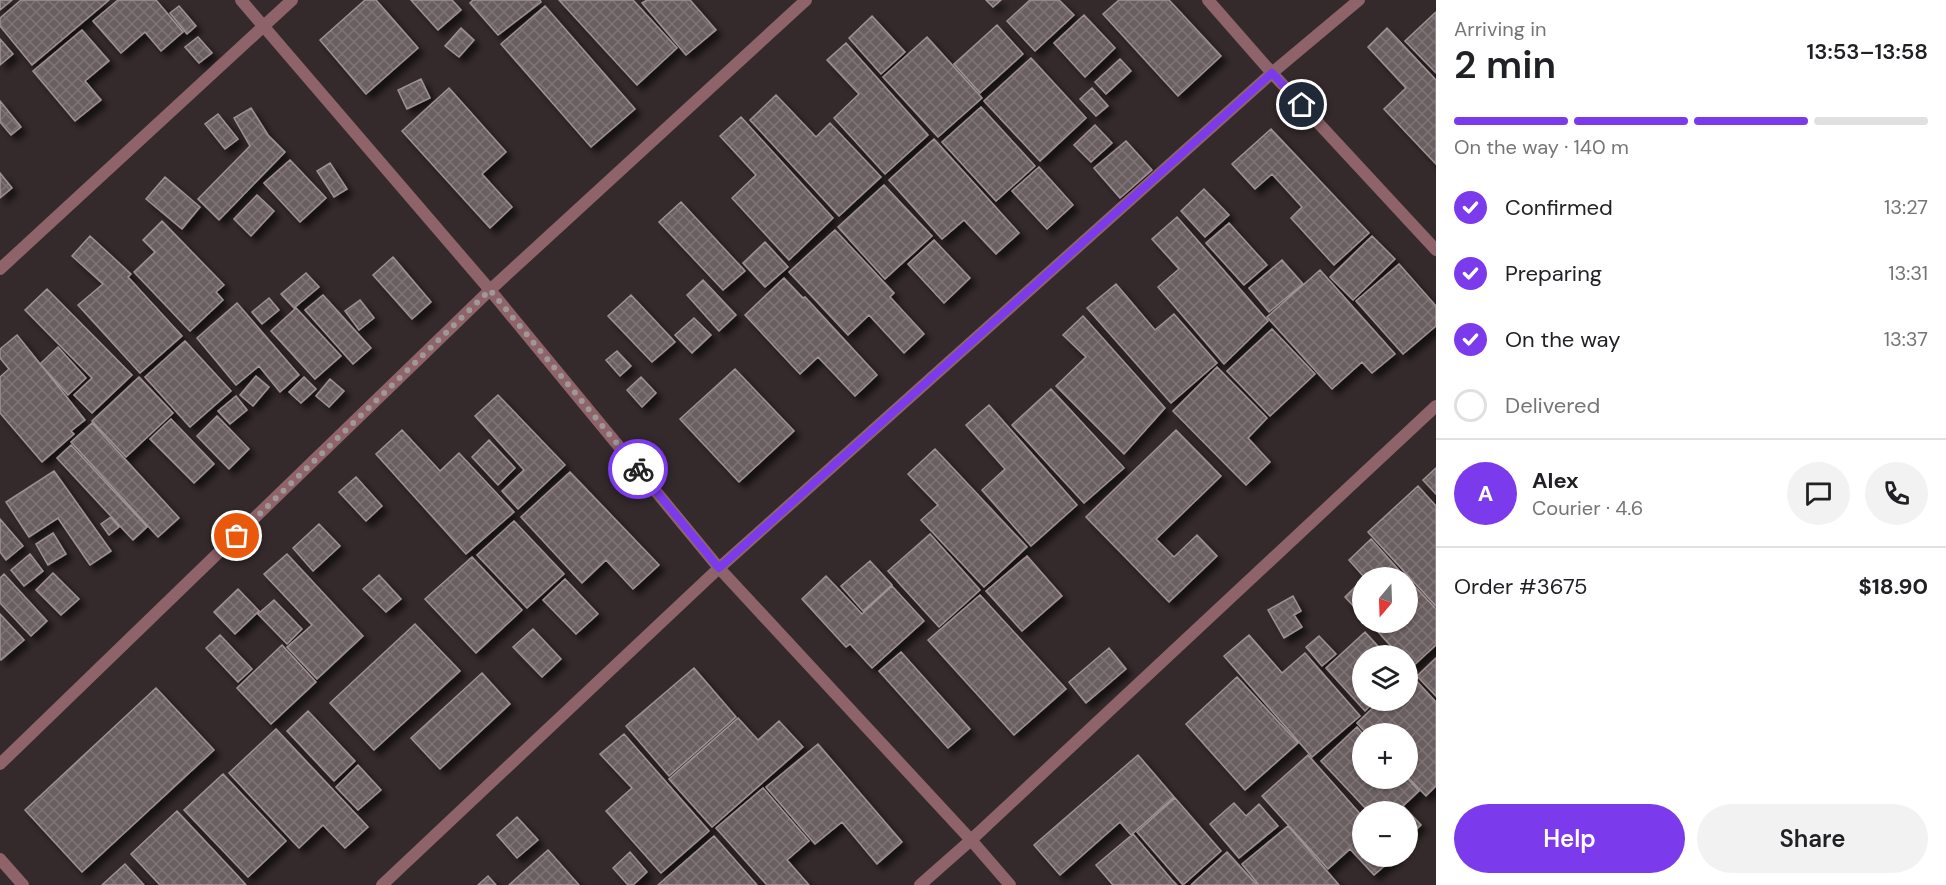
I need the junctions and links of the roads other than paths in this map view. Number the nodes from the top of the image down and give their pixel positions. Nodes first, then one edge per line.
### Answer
1 (241, 0) edge
2 (292, 0) edge
3 (806, 0) edge
4 (1208, 0) edge
5 (1359, 0) edge
6 (264, 25) junction
7 (1272, 73) junction
8 (1436, 250) edge
9 (0, 269) edge
10 (490, 290) junction
11 (1436, 406) edge
12 (719, 568) junction
13 (0, 764) edge
14 (971, 840) junction
15 (0, 859) edge
16 (23, 885) edge
17 (382, 885) edge
18 (920, 885) edge
19 (1010, 885) edge

1 - 6 street
2 - 6 street
3 - 10 street
4 - 7 street
5 - 7 street
6 - 9 street
6 - 10 street
7 - 8 street
7 - 12 street
10 - 12 street
10 - 13 street
11 - 14 street
12 - 14 street
12 - 17 street
14 - 18 street
14 - 19 street
15 - 16 street

